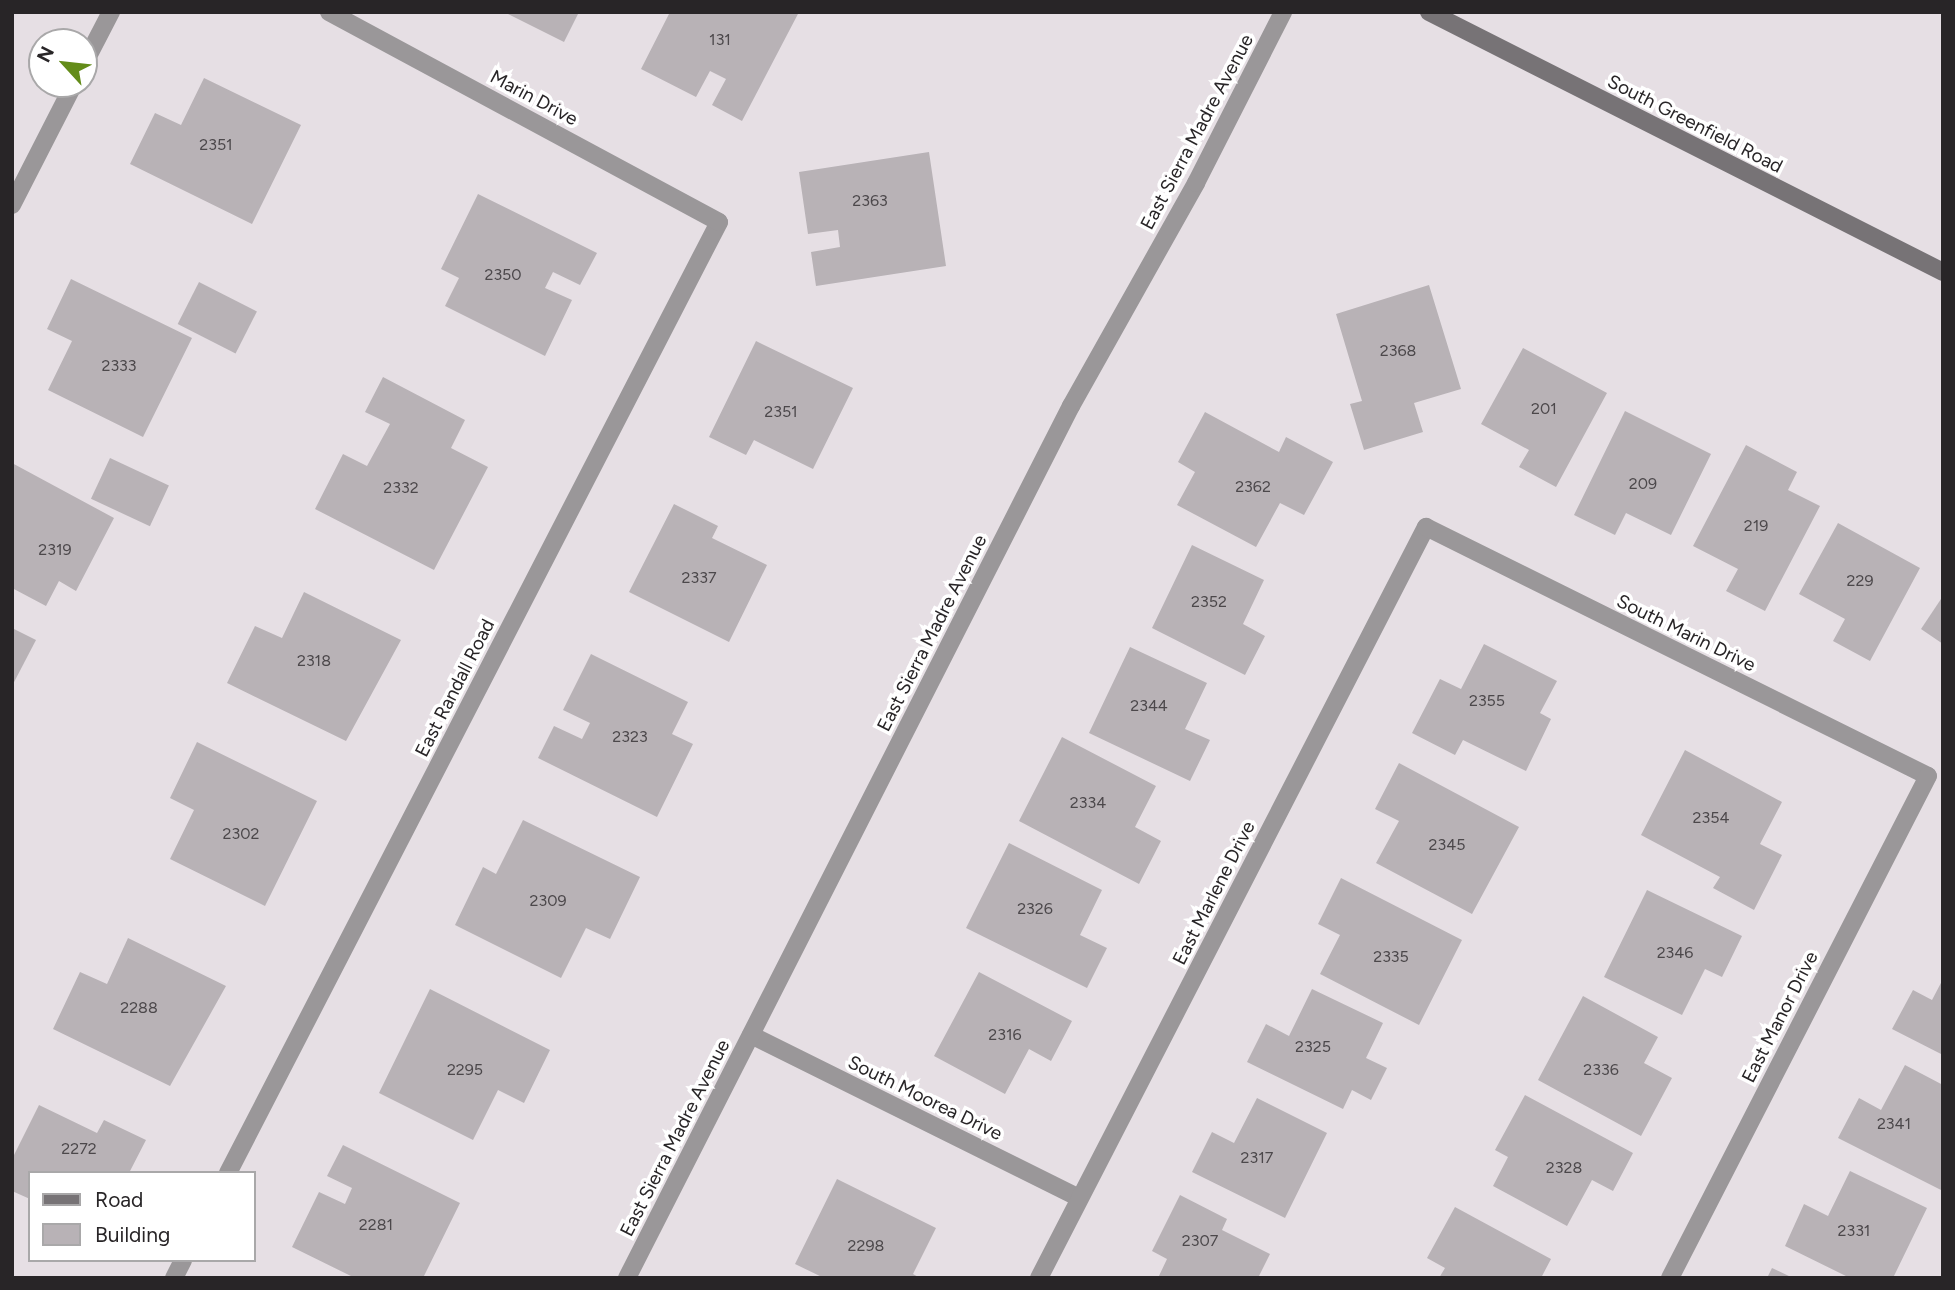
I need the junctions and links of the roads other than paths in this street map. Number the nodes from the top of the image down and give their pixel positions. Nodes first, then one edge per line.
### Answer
1 (111, 12) edge
2 (329, 12) edge
3 (1283, 12) edge
4 (1429, 12) edge
5 (98, 37) edge
6 (67, 98) edge
7 (12, 205) edge
8 (719, 222) joint
9 (1943, 272) edge
10 (1426, 527) joint
11 (1928, 776) joint
12 (751, 1035) junction
13 (229, 1171) edge
14 (1079, 1198) junction
15 (182, 1262) edge
16 (174, 1278) edge
17 (627, 1278) edge
18 (1039, 1278) edge
19 (1670, 1278) edge

1 - 5 street
2 - 8 street, Marin Drive
3 - 12 street, East Sierra Madre Avenue
4 - 9 main road, South Greenfield Road
6 - 7 street
8 - 13 street, East Randall Road
10 - 11 street, South Marin Drive
10 - 14 street, East Marlene Drive
11 - 19 street, East Manor Drive
12 - 14 street, South Moorea Drive
12 - 17 street, East Sierra Madre Avenue
14 - 18 street, East Marlene Drive
15 - 16 street

